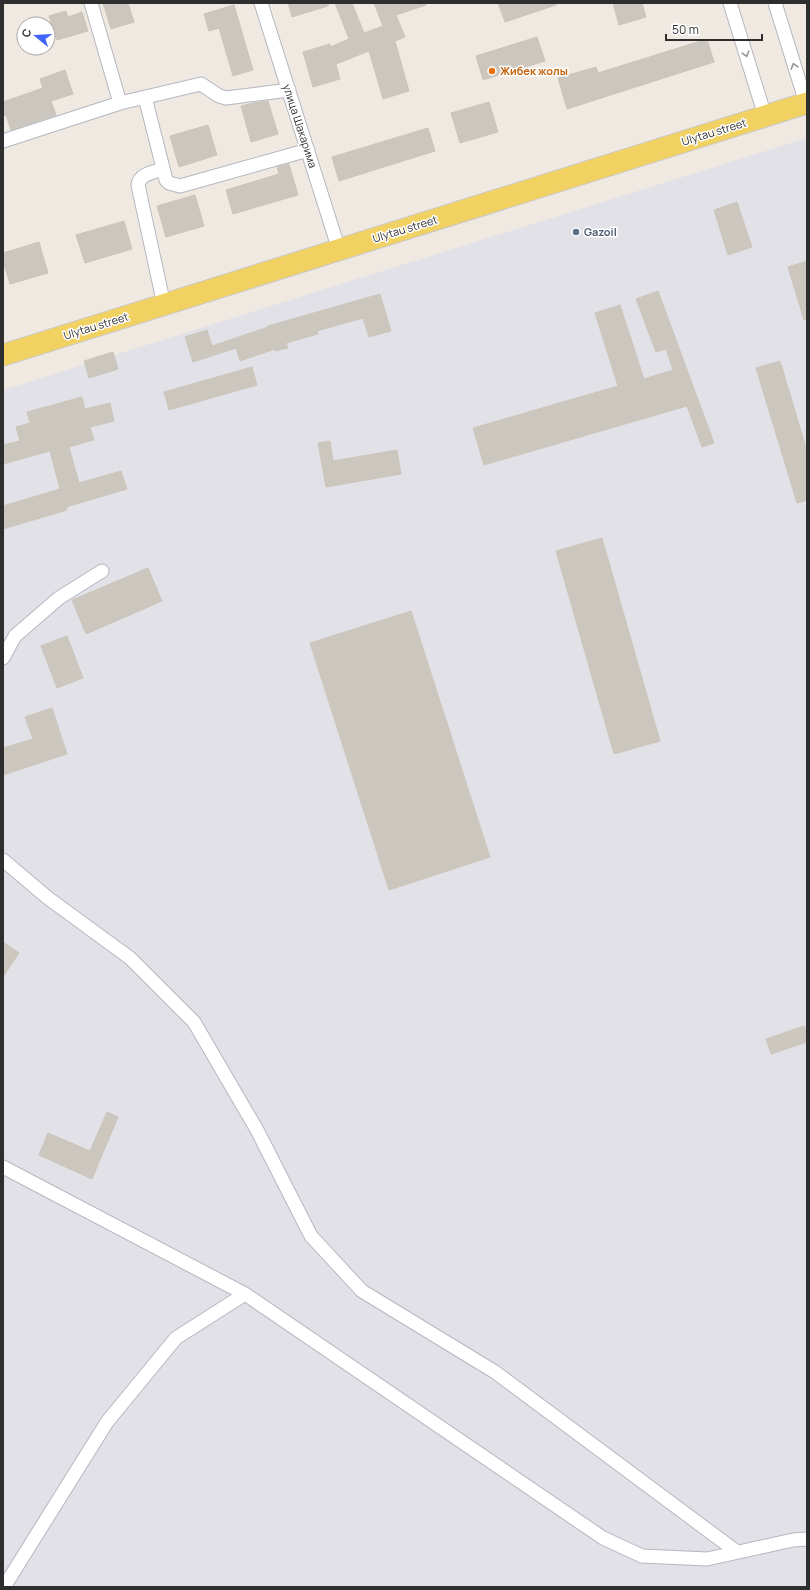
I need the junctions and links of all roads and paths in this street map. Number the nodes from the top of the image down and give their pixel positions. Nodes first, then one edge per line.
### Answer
1 (90, 3) edge
2 (261, 3) edge
3 (730, 3) edge
4 (775, 3) edge
5 (289, 90) junction
6 (145, 97) junction
7 (120, 103) junction
8 (806, 103) edge
9 (765, 116) junction
10 (3, 141) edge
11 (308, 150) junction
12 (164, 169) junction
13 (340, 250) junction
14 (164, 305) junction
15 (3, 355) edge
16 (102, 571) dead end
17 (3, 658) edge
18 (3, 860) edge
19 (3, 1167) edge
20 (245, 1294) junction
21 (807, 1539) edge
22 (737, 1552) junction
23 (4, 1587) edge

1 - 7 street
2 - 5 street, улица Шакарима
3 -> 9 street
8 -> 4 street
5 - 6 street
5 - 11 street, улица Шакарима
6 - 7 street
6 - 12 street
7 - 10 street
8 - 9 main road, Ulytau street
9 - 13 main road, Ulytau street
11 - 12 street
11 - 13 street, улица Шакарима
12 - 14 street
13 - 14 main road, Ulytau street
14 - 15 main road, Ulytau street
16 - 17 street
18 - 22 street
19 - 20 street
20 - 22 street
20 - 23 street
21 - 22 street

